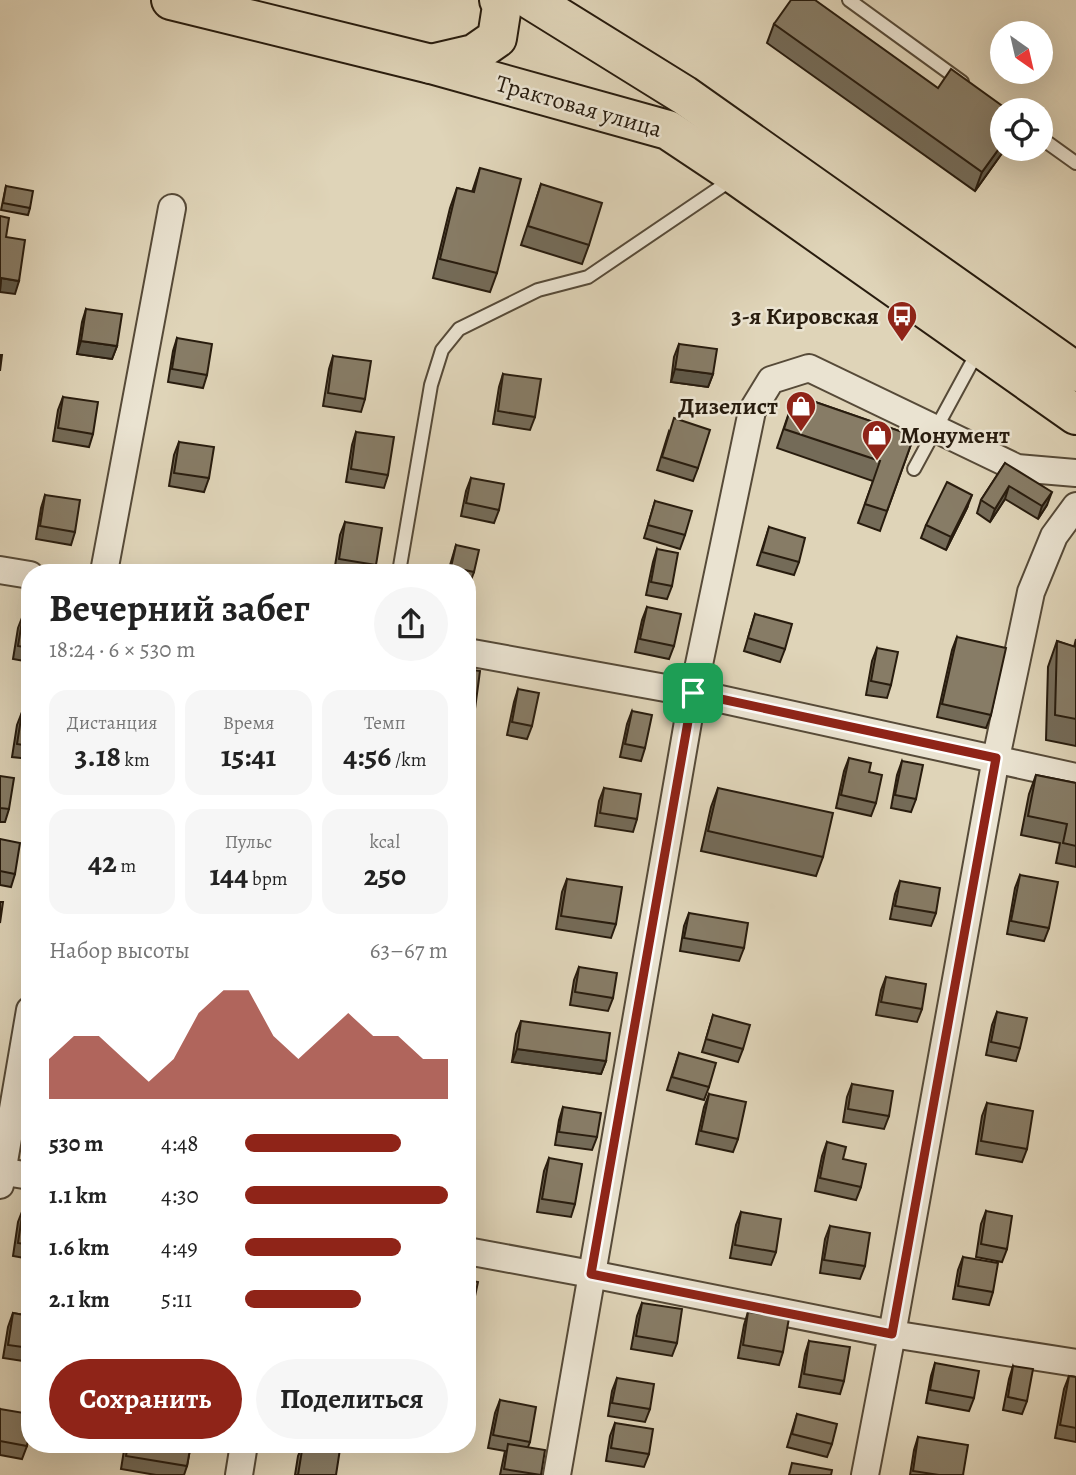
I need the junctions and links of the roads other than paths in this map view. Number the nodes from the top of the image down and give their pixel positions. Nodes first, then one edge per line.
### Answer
1 (171, 0) edge
2 (499, 0) edge
3 (531, 0) edge
4 (849, 0) edge
5 (432, 64) junction
6 (970, 87) edge
7 (1053, 147) edge
8 (1076, 163) edge
9 (737, 176) junction
10 (172, 208) dead end
11 (980, 347) junction
12 (1076, 372) edge
13 (1076, 415) edge
14 (935, 429) junction
15 (914, 469) dead end
16 (1076, 473) edge
17 (1076, 506) edge
18 (105, 564) edge
19 (400, 564) edge
20 (0, 570) edge
21 (21, 574) edge
22 (476, 654) edge
23 (693, 693) junction
24 (996, 758) junction
25 (1076, 776) edge
26 (21, 1062) edge
27 (1, 1176) edge
28 (21, 1176) edge
29 (476, 1253) edge
30 (591, 1274) junction
31 (892, 1334) junction
32 (1076, 1363) edge
33 (243, 1453) edge
34 (239, 1475) edge
35 (557, 1475) edge
36 (865, 1475) edge

1 - 5 main road, Трактовая улица
2 - 5 main road
3 - 12 main road, Трактовая улица
4 - 6 lane
5 - 9 main road, Трактовая улица
7 - 8 lane
9 - 11 main road, Трактовая улица
9 - 19 lane
10 - 18 street
11 - 13 main road, Трактовая улица
11 - 14 lane
14 - 15 lane
14 - 16 street
14 - 23 street
17 - 24 street
20 - 21 street
22 - 23 street
23 - 24 street
23 - 30 street
24 - 25 street
24 - 31 street
26 - 27 street
27 - 28 street
29 - 30 street
30 - 31 street
30 - 35 street
31 - 32 street
31 - 36 street
33 - 34 street

